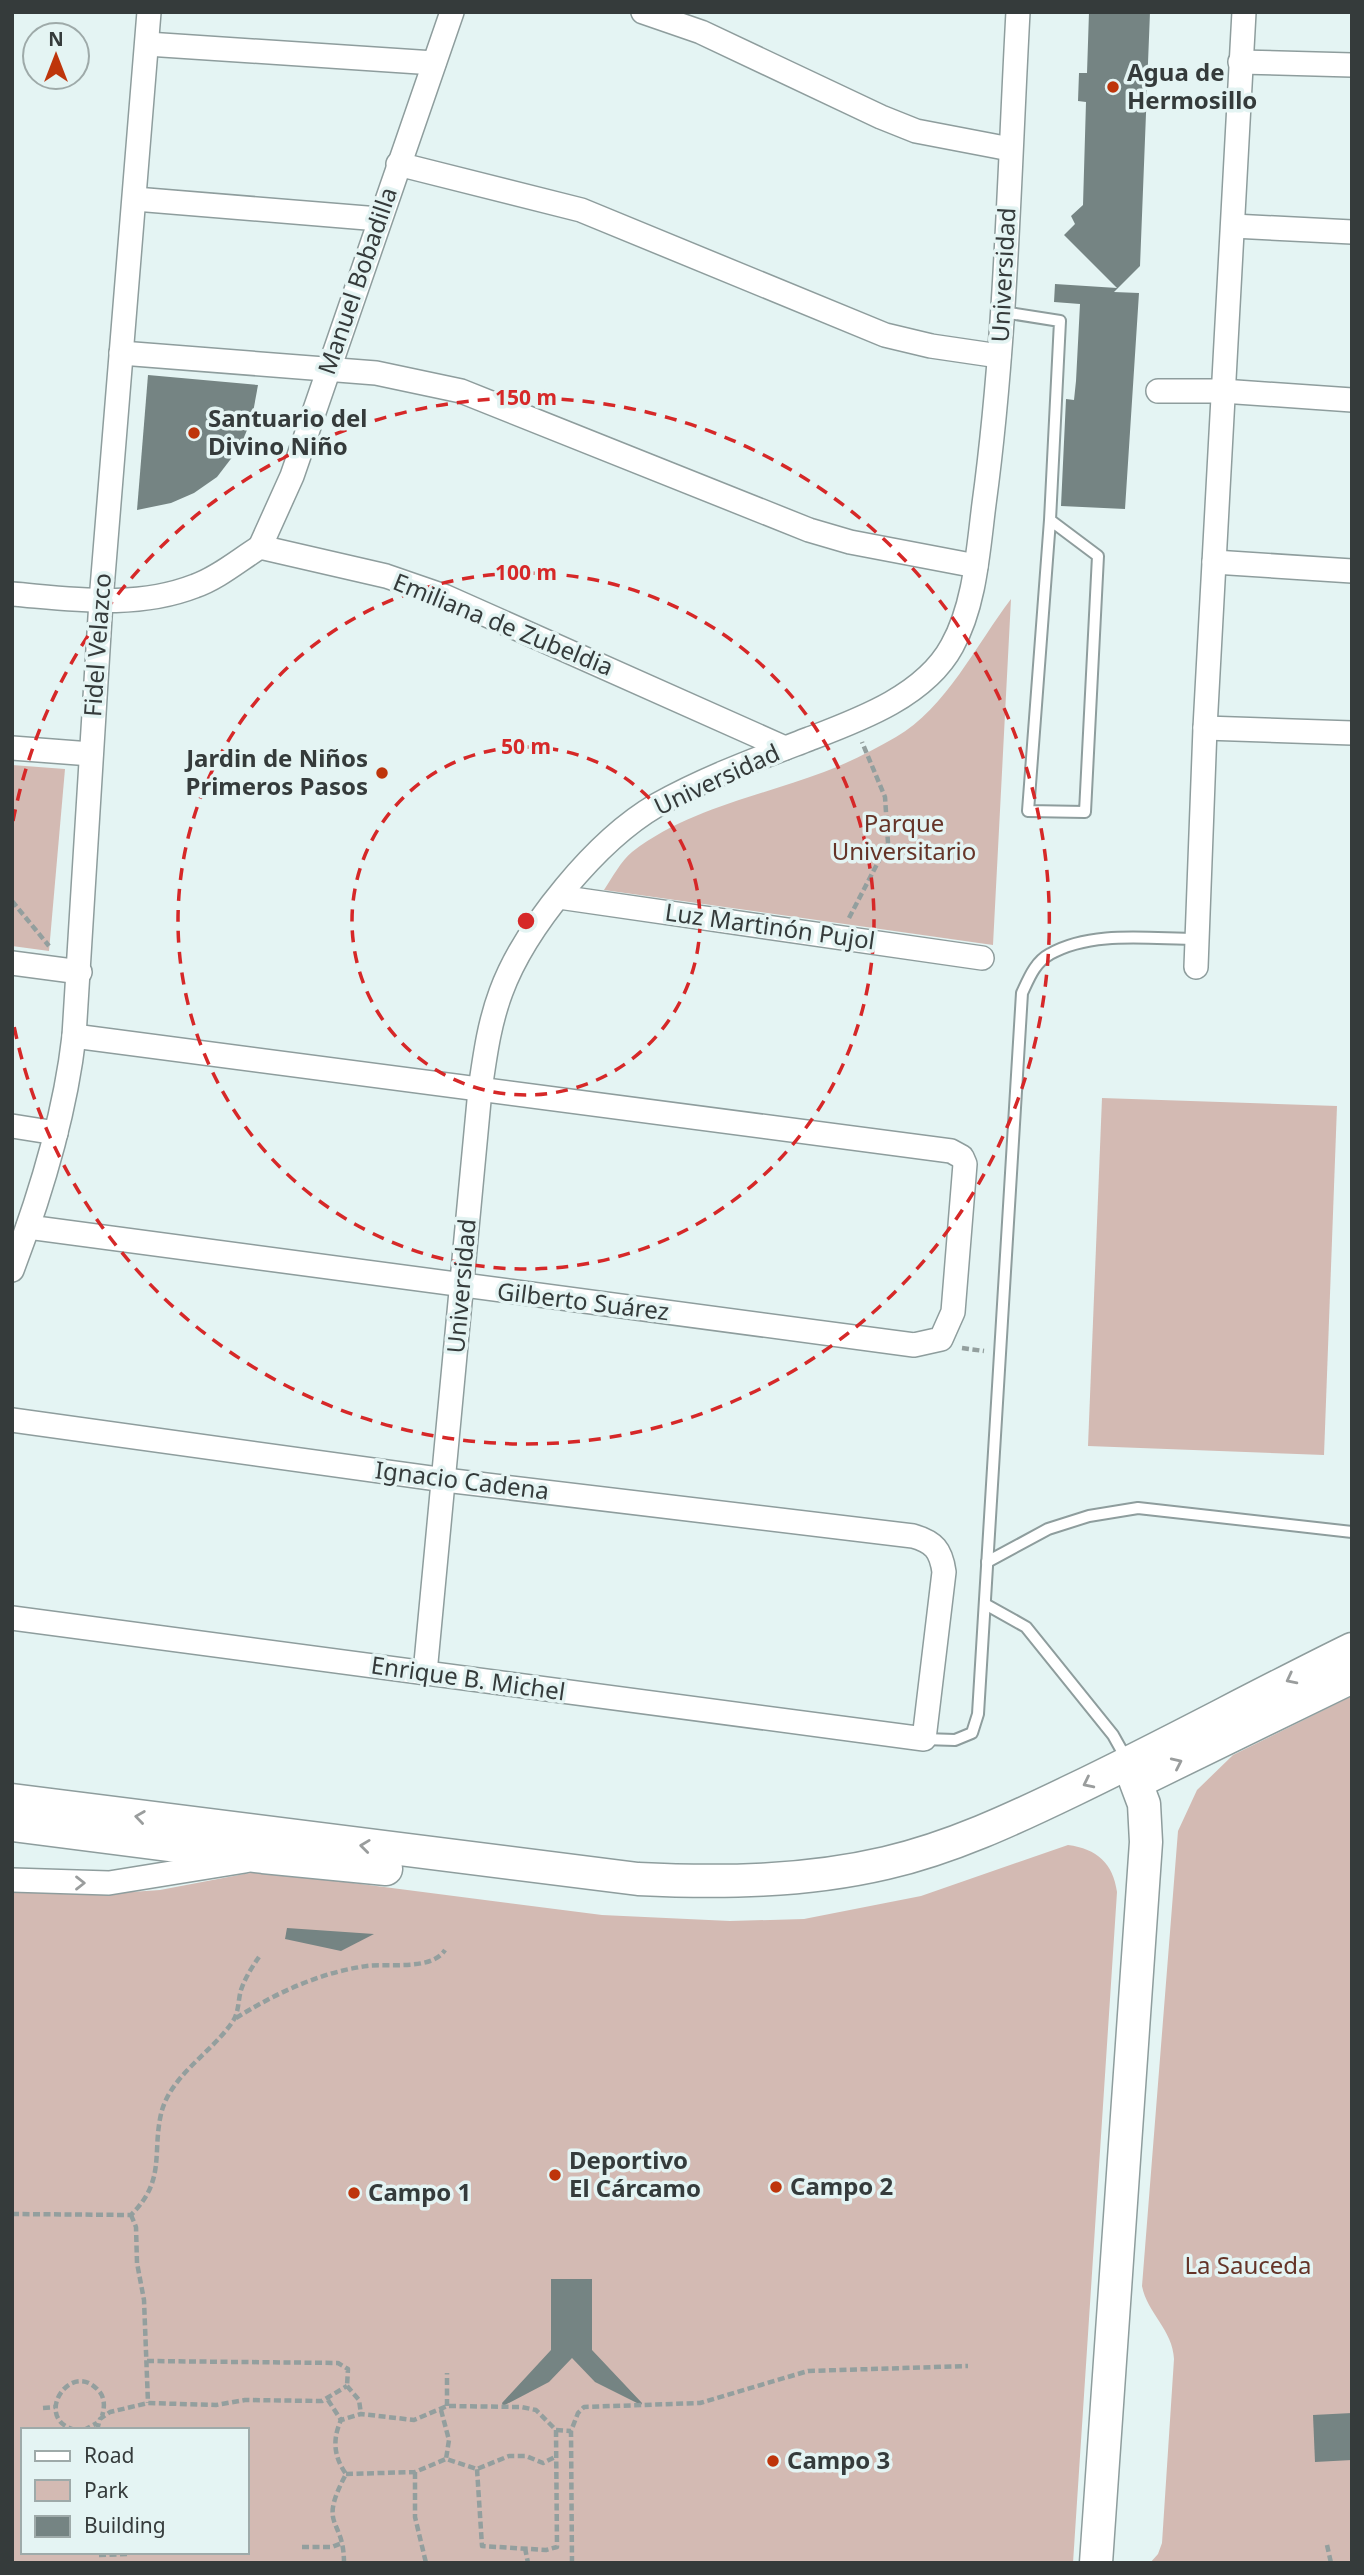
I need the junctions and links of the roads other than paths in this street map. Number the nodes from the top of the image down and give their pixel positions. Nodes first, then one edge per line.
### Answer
1 (149, 12) edge
2 (452, 12) edge
3 (643, 12) edge
4 (1018, 12) edge
5 (1244, 12) edge
6 (147, 44) junction
7 (1240, 62) junction
8 (434, 63) junction
9 (1352, 65) edge
10 (1010, 149) junction
11 (398, 164) junction
12 (135, 199) junction
13 (379, 219) junction
14 (1233, 226) junction
15 (1352, 232) edge
16 (1002, 312) junction
17 (121, 353) junction
18 (999, 356) junction
19 (328, 369) junction
20 (1158, 391) dead end
21 (1223, 391) junction
22 (1352, 400) edge
23 (1051, 520) junction
24 (260, 547) junction
25 (1214, 562) junction
26 (976, 566) junction
27 (1352, 571) edge
28 (12, 594) edge
29 (101, 601) junction
30 (1205, 728) junction
31 (1352, 733) edge
32 (12, 748) edge
33 (785, 748) junction
34 (91, 754) junction
35 (559, 897) junction
36 (1197, 939) junction
37 (982, 958) dead end
38 (12, 962) edge
39 (1196, 967) dead end
40 (80, 972) junction
41 (74, 1036) junction
42 (480, 1090) junction
43 (12, 1126) edge
44 (56, 1133) junction
45 (28, 1227) junction
46 (12, 1270) edge
47 (462, 1286) junction
48 (12, 1419) edge
49 (444, 1480) junction
50 (1352, 1532) edge
51 (987, 1562) junction
52 (985, 1604) junction
53 (12, 1618) edge
54 (1352, 1649) edge
55 (425, 1673) junction
56 (1352, 1677) edge
57 (924, 1739) junction
58 (1133, 1772) junction
59 (12, 1800) edge
60 (12, 1825) edge
61 (263, 1857) junction
62 (12, 1880) edge
63 (1096, 2563) edge

1 - 6 street, Fidel Velazco
2 - 8 street, Manuel Bobadilla
3 - 10 street
4 - 10 street, Universidad
5 - 7 street
6 - 8 street
6 - 12 street, Fidel Velazco
7 - 9 street
7 - 14 street
8 - 11 street, Manuel Bobadilla
10 - 16 street, Universidad
11 - 13 street, Manuel Bobadilla
11 - 18 street
12 - 13 street
12 - 17 street, Fidel Velazco
13 - 19 street, Manuel Bobadilla
14 - 15 street
14 - 21 street
16 - 18 street, Universidad
16 - 23 lane
17 - 19 street
17 - 29 street, Fidel Velazco
18 - 26 street, Universidad
19 - 24 street, Manuel Bobadilla
19 - 26 street
20 - 21 street
21 - 22 street
21 - 25 street
23 - 23 lane
24 - 29 street
24 - 33 street, Emiliana de Zubeldia
25 - 27 street
25 - 30 street
26 - 33 street, Universidad
28 - 29 street
29 - 34 street, Fidel Velazco
30 - 31 street
30 - 36 street
32 - 34 street
33 - 35 street, Universidad
34 - 40 street, Fidel Velazco
35 - 37 street, Luz Martinón Pujol
35 - 42 street, Universidad
36 - 39 street
36 - 51 lane
38 - 40 street
40 - 41 street, Fidel Velazco
41 - 42 street
41 - 44 street, Fidel Velazco
42 - 47 street, Universidad
42 - 47 street, Gilberto Suárez
43 - 44 street
44 - 45 street, Fidel Velazco
45 - 46 street, Fidel Velazco
45 - 47 street, Gilberto Suárez
47 - 49 street, Universidad
48 - 49 street, Ignacio Cadena
49 - 55 street, Universidad
49 - 57 street, Ignacio Cadena
50 - 51 lane
51 - 52 lane
52 - 57 lane
52 - 58 lane
53 - 55 street, Enrique B. Michel
54 -> 58 main road
55 - 57 street, Enrique B. Michel
58 -> 56 main road
58 -> 59 main road
58 - 61 main road
58 - 63 main road
60 - 61 main road
62 -> 61 street

